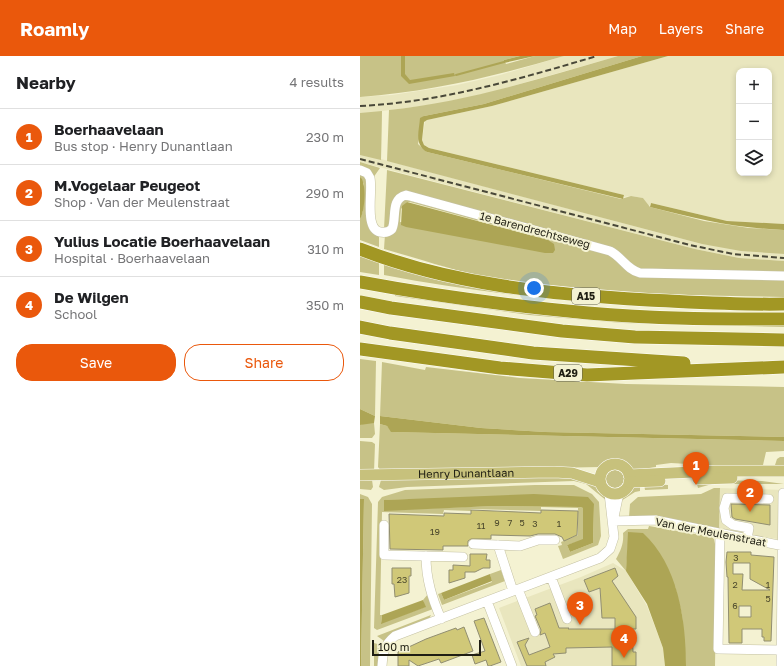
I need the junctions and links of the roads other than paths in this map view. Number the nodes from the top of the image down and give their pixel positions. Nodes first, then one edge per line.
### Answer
1 (360, 170) edge
2 (360, 249) edge
3 (784, 276) edge
4 (366, 283) edge
5 (366, 303) edge
6 (784, 304) edge
7 (784, 319) edge
8 (365, 328) edge
9 (784, 340) edge
10 (365, 350) edge
11 (748, 367) junction
12 (784, 367) edge
13 (784, 471) edge
14 (360, 475) edge
15 (601, 477) junction
16 (784, 478) edge
17 (629, 479) junction
18 (614, 493) junction
19 (782, 493) dead end
20 (769, 499) dead end
21 (783, 513) edge
22 (613, 521) junction
23 (384, 524) dead end
24 (720, 534) junction
25 (747, 539) junction
26 (555, 540) dead end
27 (473, 544) dead end
28 (498, 545) junction
29 (783, 546) edge
30 (426, 556) junction
31 (463, 557) dead end
32 (551, 577) junction
33 (516, 590) junction
34 (487, 601) junction
35 (440, 619) junction
36 (568, 620) dead end
37 (534, 632) dead end
38 (781, 650) junction
39 (382, 666) edge
40 (512, 666) edge
41 (781, 666) edge

1 - 3 street, 1e Barendrechtseweg
2 - 6 highway, A15
4 - 7 highway, A15
5 - 9 highway
8 - 11 highway
10 - 11 highway, A29
11 - 12 highway
13 - 17 main road
14 - 15 main road, Henry Dunantlaan
15 - 17 main road
15 - 18 main road
16 - 17 main road
17 - 18 main road
18 - 22 street
19 - 21 street
20 - 25 street
21 - 29 street
22 - 24 street, Van der Meulenstraat
22 - 32 street
23 - 30 street
24 - 25 street, Van der Meulenstraat
24 - 38 street
25 - 29 street, Van der Meulenstraat
26 - 28 street
27 - 28 street
28 - 33 street
29 - 38 street
30 - 31 street
30 - 35 street
32 - 33 street
32 - 36 street
33 - 34 street
33 - 37 street
34 - 35 street
34 - 40 street
35 - 39 street
38 - 41 street

